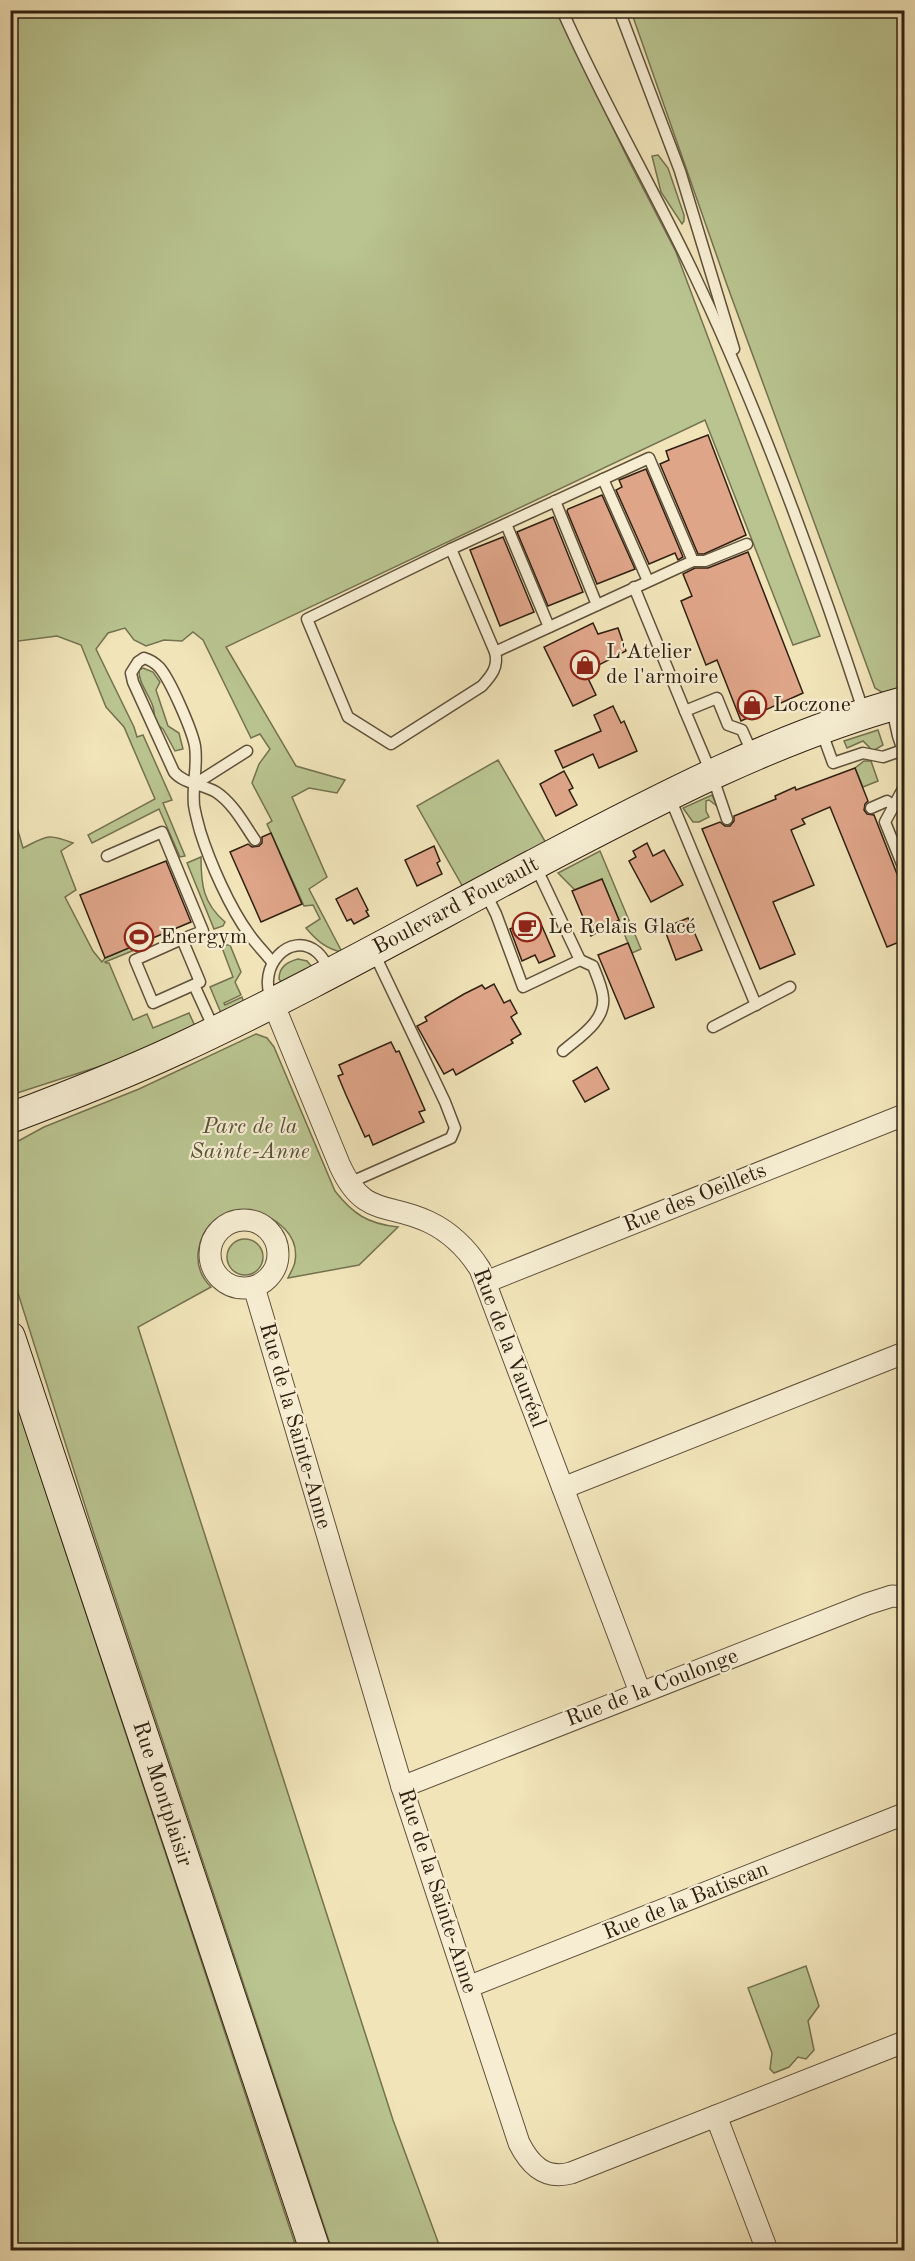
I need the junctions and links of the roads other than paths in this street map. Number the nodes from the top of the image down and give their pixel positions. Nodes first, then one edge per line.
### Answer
1 (562, 10) edge
2 (619, 10) edge
3 (747, 393) junction
4 (603, 479) junction
5 (555, 501) junction
6 (506, 524) junction
7 (747, 544) dead end
8 (451, 549) junction
9 (693, 561) junction
10 (648, 581) junction
11 (634, 587) junction
12 (597, 605) junction
13 (549, 627) junction
14 (495, 652) junction
15 (887, 707) edge
16 (685, 711) junction
17 (820, 729) junction
18 (247, 751) dead end
19 (904, 752) edge
20 (753, 756) junction
21 (712, 775) junction
22 (195, 784) junction
23 (904, 787) edge
24 (669, 795) junction
25 (894, 806) junction
26 (872, 808) dead end
27 (727, 819) dead end
28 (255, 840) dead end
29 (107, 856) dead end
30 (534, 865) junction
31 (904, 869) edge
32 (484, 891) junction
33 (183, 926) dead end
34 (166, 933) dead end
35 (180, 940) junction
36 (372, 950) junction
37 (579, 960) junction
38 (273, 962) junction
39 (332, 972) junction
40 (194, 985) junction
41 (790, 987) dead end
42 (273, 1003) junction
43 (756, 1005) junction
44 (713, 1027) dead end
45 (215, 1031) junction
46 (563, 1051) dead end
47 (904, 1115) edge
48 (10, 1118) edge
49 (349, 1183) junction
50 (486, 1282) junction
51 (254, 1287) dead end
52 (10, 1337) edge
53 (904, 1353) edge
54 (563, 1488) junction
55 (904, 1597) edge
56 (640, 1692) junction
57 (402, 1787) junction
58 (904, 1814) edge
59 (468, 1987) junction
60 (904, 2042) edge
61 (716, 2116) junction
62 (315, 2250) edge
63 (767, 2250) edge

1 - 3 lane
2 - 3 lane
3 - 15 lane
4 - 5 lane
4 - 9 lane
4 - 10 lane
5 - 6 lane
5 - 12 lane
6 - 8 lane
6 - 13 lane
7 - 9 lane
8 - 14 lane
8 - 14 lane
9 - 10 lane
10 - 11 lane
11 - 12 lane
11 - 16 lane
12 - 13 lane
13 - 14 lane
15 - 17 street, Boulevard Foucault
15 - 19 lane
16 - 20 lane
16 - 21 lane
17 - 19 lane
17 - 20 street, Boulevard Foucault
18 - 22 lane
20 - 21 street, Boulevard Foucault
21 - 24 street, Boulevard Foucault
21 - 27 lane
22 - 22 lane
22 - 28 lane
22 - 38 lane
23 - 25 lane
24 - 30 street, Boulevard Foucault
24 - 43 lane
25 - 26 lane
25 - 31 lane
29 - 35 lane
30 - 32 street, Boulevard Foucault
30 - 37 lane
32 - 36 street, Boulevard Foucault
32 - 37 lane
33 - 35 lane
34 - 35 lane
35 - 40 lane
35 - 40 lane
36 - 39 street, Boulevard Foucault
36 - 49 lane
37 - 46 lane
38 - 39 lane
38 - 42 lane
39 - 42 street, Boulevard Foucault
40 - 45 lane
41 - 43 lane
42 - 45 street, Boulevard Foucault
42 - 49 street, Rue de la Vauréal
43 - 44 lane
45 - 48 street, Boulevard Foucault
47 - 50 street, Rue des Oeillets
49 - 50 street, Rue de la Vauréal
50 - 54 street, Rue de la Vauréal
51 - 57 street, Rue de la Sainte-Anne
52 - 62 street, Rue Montplaisir
53 - 54 street
54 - 56 street, Rue de la Vauréal
55 - 56 street, Rue de la Coulonge
56 - 57 street, Rue de la Coulonge
57 - 59 street, Rue de la Sainte-Anne
58 - 59 street, Rue de la Batiscan
59 - 61 street, Rue de la Sainte-Anne
60 - 61 street, Rue de la Sainte-Anne
61 - 63 street

